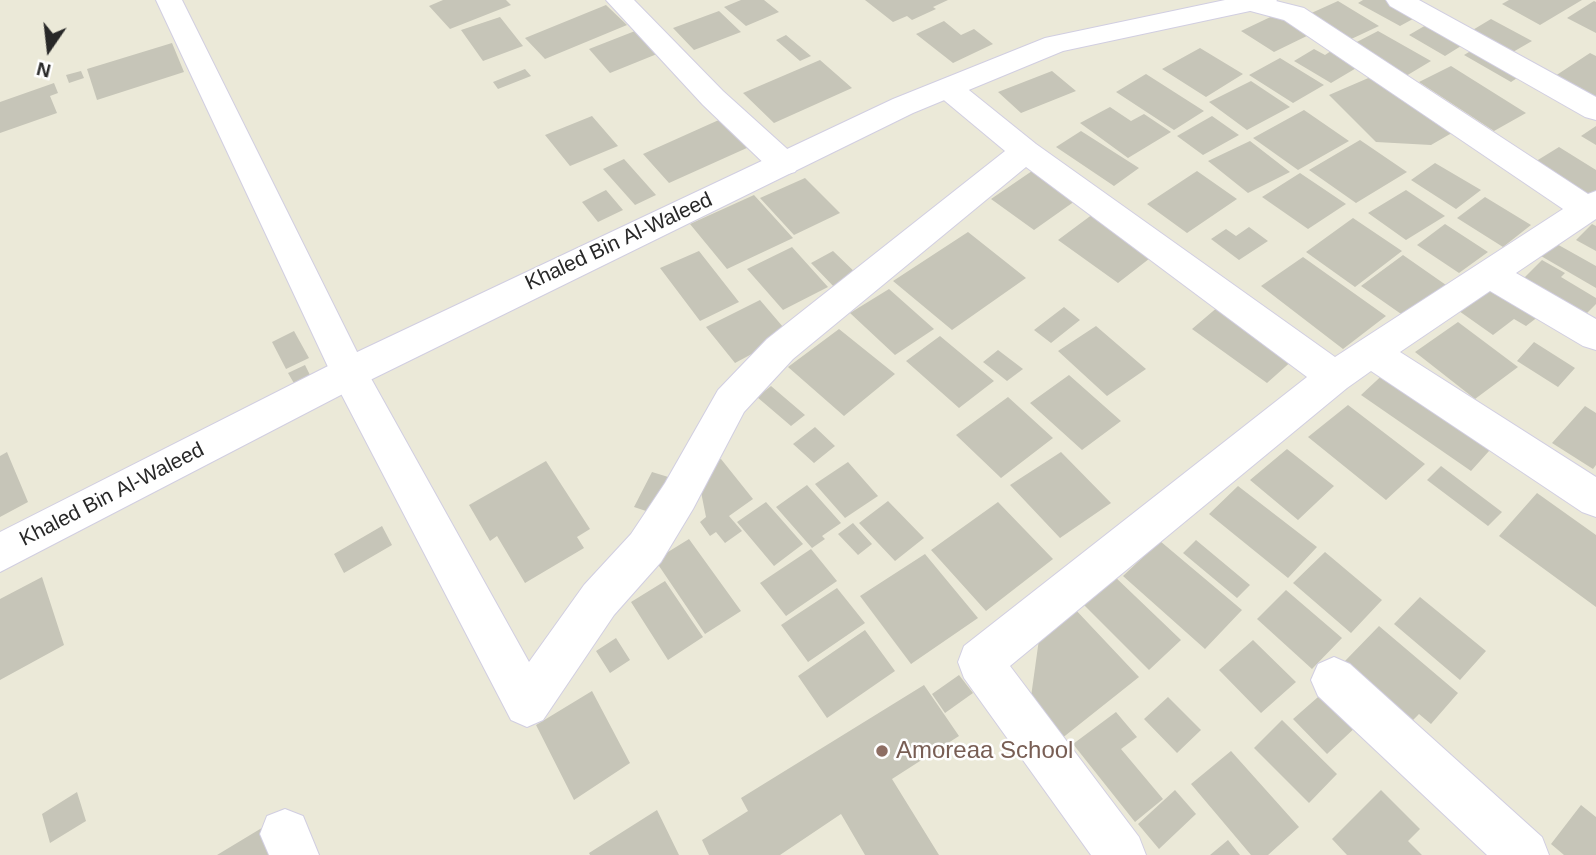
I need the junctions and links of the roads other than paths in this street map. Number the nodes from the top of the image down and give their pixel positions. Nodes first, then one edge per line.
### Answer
1 (169, 0) edge
2 (619, 0) edge
3 (1399, 0) edge
4 (1258, 1) edge
5 (949, 89) junction
6 (1596, 110) edge
7 (1025, 151) junction
8 (784, 164) junction
9 (1592, 206) edge
10 (1490, 274) junction
11 (1596, 336) edge
12 (1371, 353) junction
13 (349, 373) junction
14 (1334, 377) junction
15 (1596, 499) edge
16 (0, 553) edge
17 (1334, 680) dead end
18 (1121, 855) edge
19 (1524, 855) edge

1 - 13 street
2 - 8 street
3 - 6 street
4 - 5 street, Khaled Bin Al-Waleed
4 - 9 street
5 - 7 street
5 - 8 street, Khaled Bin Al-Waleed
7 - 13 street
7 - 14 street
8 - 13 street, Khaled Bin Al-Waleed
9 - 10 street
10 - 11 street
10 - 12 street
12 - 14 street
12 - 15 street
13 - 16 street, Khaled Bin Al-Waleed
14 - 18 street
17 - 19 street

